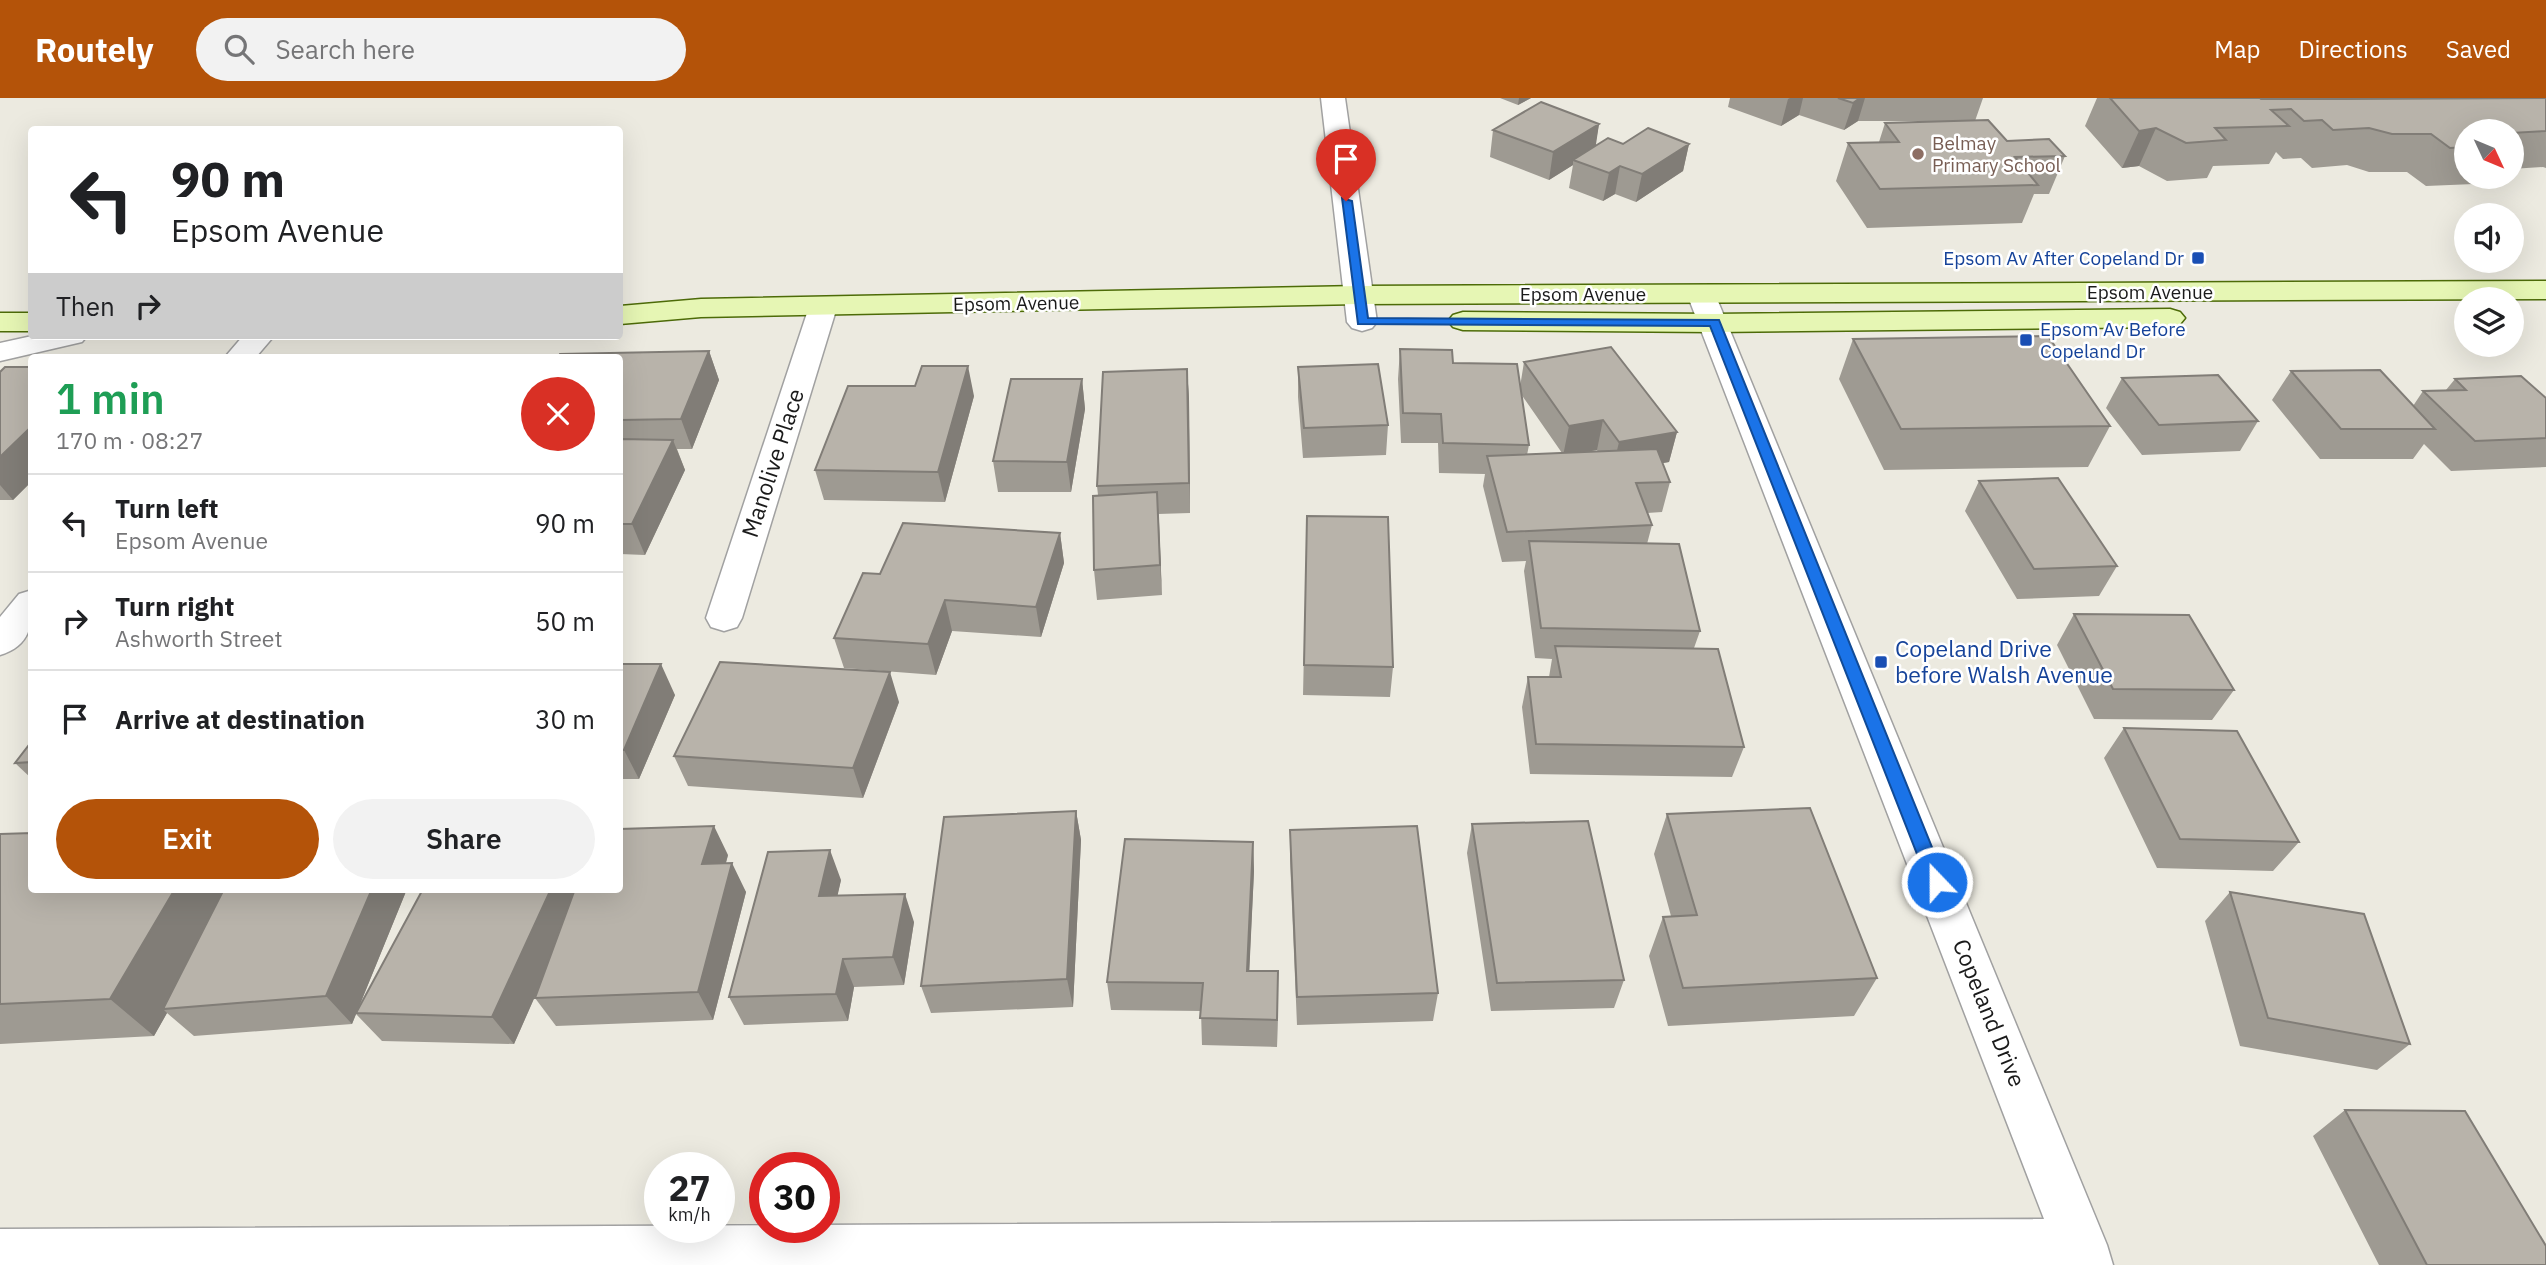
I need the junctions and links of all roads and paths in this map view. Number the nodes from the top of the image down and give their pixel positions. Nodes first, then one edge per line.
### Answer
1 (1333, 98) edge
2 (2546, 290) edge
3 (1361, 308) junction
4 (1708, 308) junction
5 (2524, 315) edge
6 (2546, 315) edge
7 (2454, 316) edge
8 (819, 318) junction
9 (623, 319) edge
10 (0, 322) edge
11 (28, 322) edge
12 (54, 340) edge
13 (255, 340) edge
14 (0, 352) edge
15 (243, 354) edge
16 (28, 608) edge
17 (724, 618) dead end
18 (0, 642) edge
19 (2083, 1255) edge
20 (0, 1256) edge

1 - 3 street
2 - 4 street, Epsom Avenue
3 - 4 street, Epsom Avenue
3 - 8 street, Epsom Avenue
4 - 7 street, Epsom Avenue
4 - 19 street, Copeland Drive
5 - 6 street
8 - 9 street, Epsom Avenue
8 - 17 street, Manolive Place
10 - 11 street
12 - 14 street
13 - 15 street
16 - 18 street
19 - 20 street

